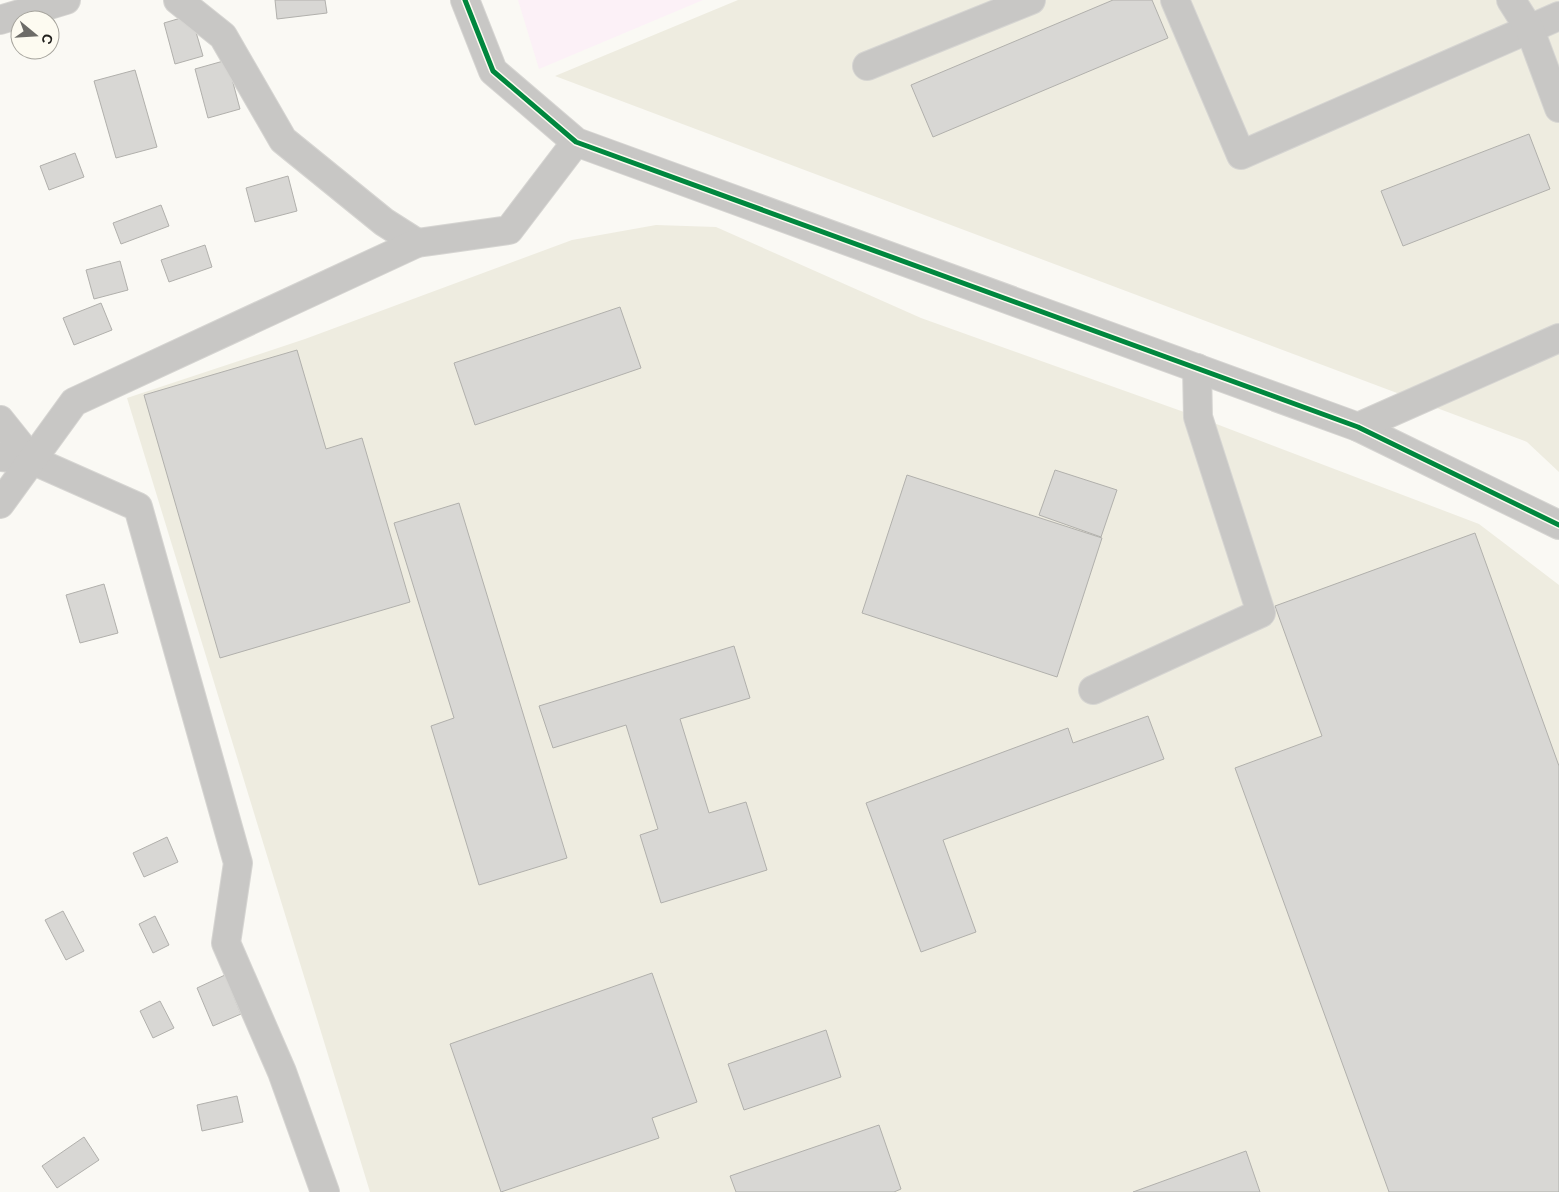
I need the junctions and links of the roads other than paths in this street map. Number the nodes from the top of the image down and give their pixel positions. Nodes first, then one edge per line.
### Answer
1 (66, 0) edge
2 (178, 0) edge
3 (465, 0) edge
4 (1031, 0) edge
5 (1175, 0) edge
6 (1511, 0) edge
7 (1559, 16) edge
8 (0, 20) edge
9 (1530, 30) junction
10 (867, 66) dead end
11 (1559, 108) edge
12 (576, 142) junction
13 (417, 243) junction
14 (1559, 338) edge
15 (1197, 368) junction
16 (0, 420) edge
17 (1358, 427) junction
18 (0, 457) edge
19 (32, 460) junction
20 (0, 504) edge
21 (1559, 525) edge
22 (1093, 690) dead end
23 (325, 1192) edge

1 - 8 street
2 - 13 street
3 - 12 street
4 - 10 street
5 - 9 street
6 - 9 street
7 - 9 street
9 - 11 street
12 - 13 street
12 - 15 street
13 - 19 street
14 - 17 street
15 - 17 street
15 - 22 street
16 - 19 street
17 - 21 street
18 - 19 street
19 - 20 street
19 - 23 street

